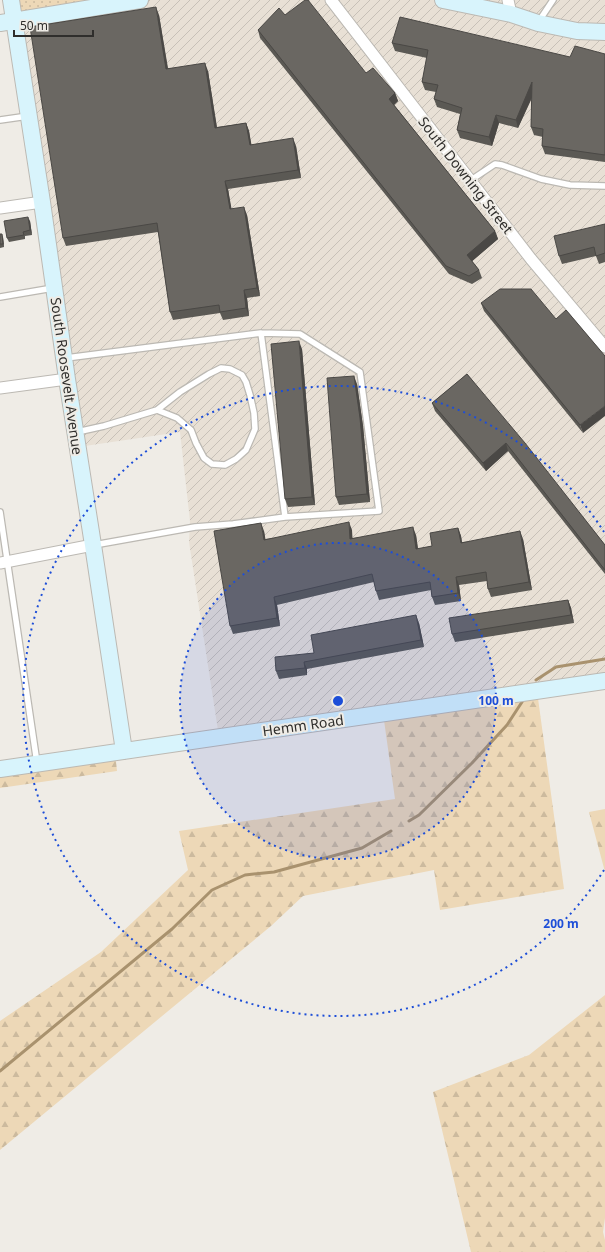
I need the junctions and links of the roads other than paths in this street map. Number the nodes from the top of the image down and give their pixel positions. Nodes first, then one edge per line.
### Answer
1 (11, 0) edge
2 (140, 0) edge
3 (331, 0) edge
4 (443, 0) edge
5 (553, 0) edge
6 (510, 7) edge
7 (7, 22) edge
8 (538, 23) junction
9 (605, 32) edge
10 (29, 116) junction
11 (0, 120) edge
12 (471, 180) junction
13 (605, 186) edge
14 (42, 202) junction
15 (0, 208) edge
16 (54, 288) junction
17 (0, 296) edge
18 (261, 333) junction
19 (605, 347) edge
20 (64, 358) junction
21 (67, 379) junction
22 (0, 388) edge
23 (157, 410) junction
24 (75, 432) junction
25 (0, 512) edge
26 (285, 517) junction
27 (94, 545) junction
28 (4, 562) edge
29 (605, 681) edge
30 (124, 751) junction
31 (37, 764) junction
32 (0, 769) edge

1 - 7 street, South Roosevelt Avenue
2 - 7 street
3 - 12 street, South Downing Street
4 - 6 street
5 - 8 lane
6 - 8 street
7 - 10 street, South Roosevelt Avenue
8 - 9 street
10 - 11 lane
10 - 14 street, South Roosevelt Avenue
12 - 13 lane
12 - 19 street, South Downing Street
14 - 15 street
14 - 16 street, South Roosevelt Avenue
16 - 17 lane
16 - 20 street, South Roosevelt Avenue
18 - 20 lane
18 - 26 lane
18 - 26 lane
20 - 21 street, South Roosevelt Avenue
21 - 22 street
21 - 24 street, South Roosevelt Avenue
23 - 23 lane
23 - 24 lane
24 - 27 street, South Roosevelt Avenue
25 - 28 lane
26 - 27 lane
27 - 28 street
27 - 30 street, South Roosevelt Avenue
28 - 31 lane
29 - 30 street, Hemm Road
30 - 31 street, Hemm Road
31 - 32 street, Hemm Road

